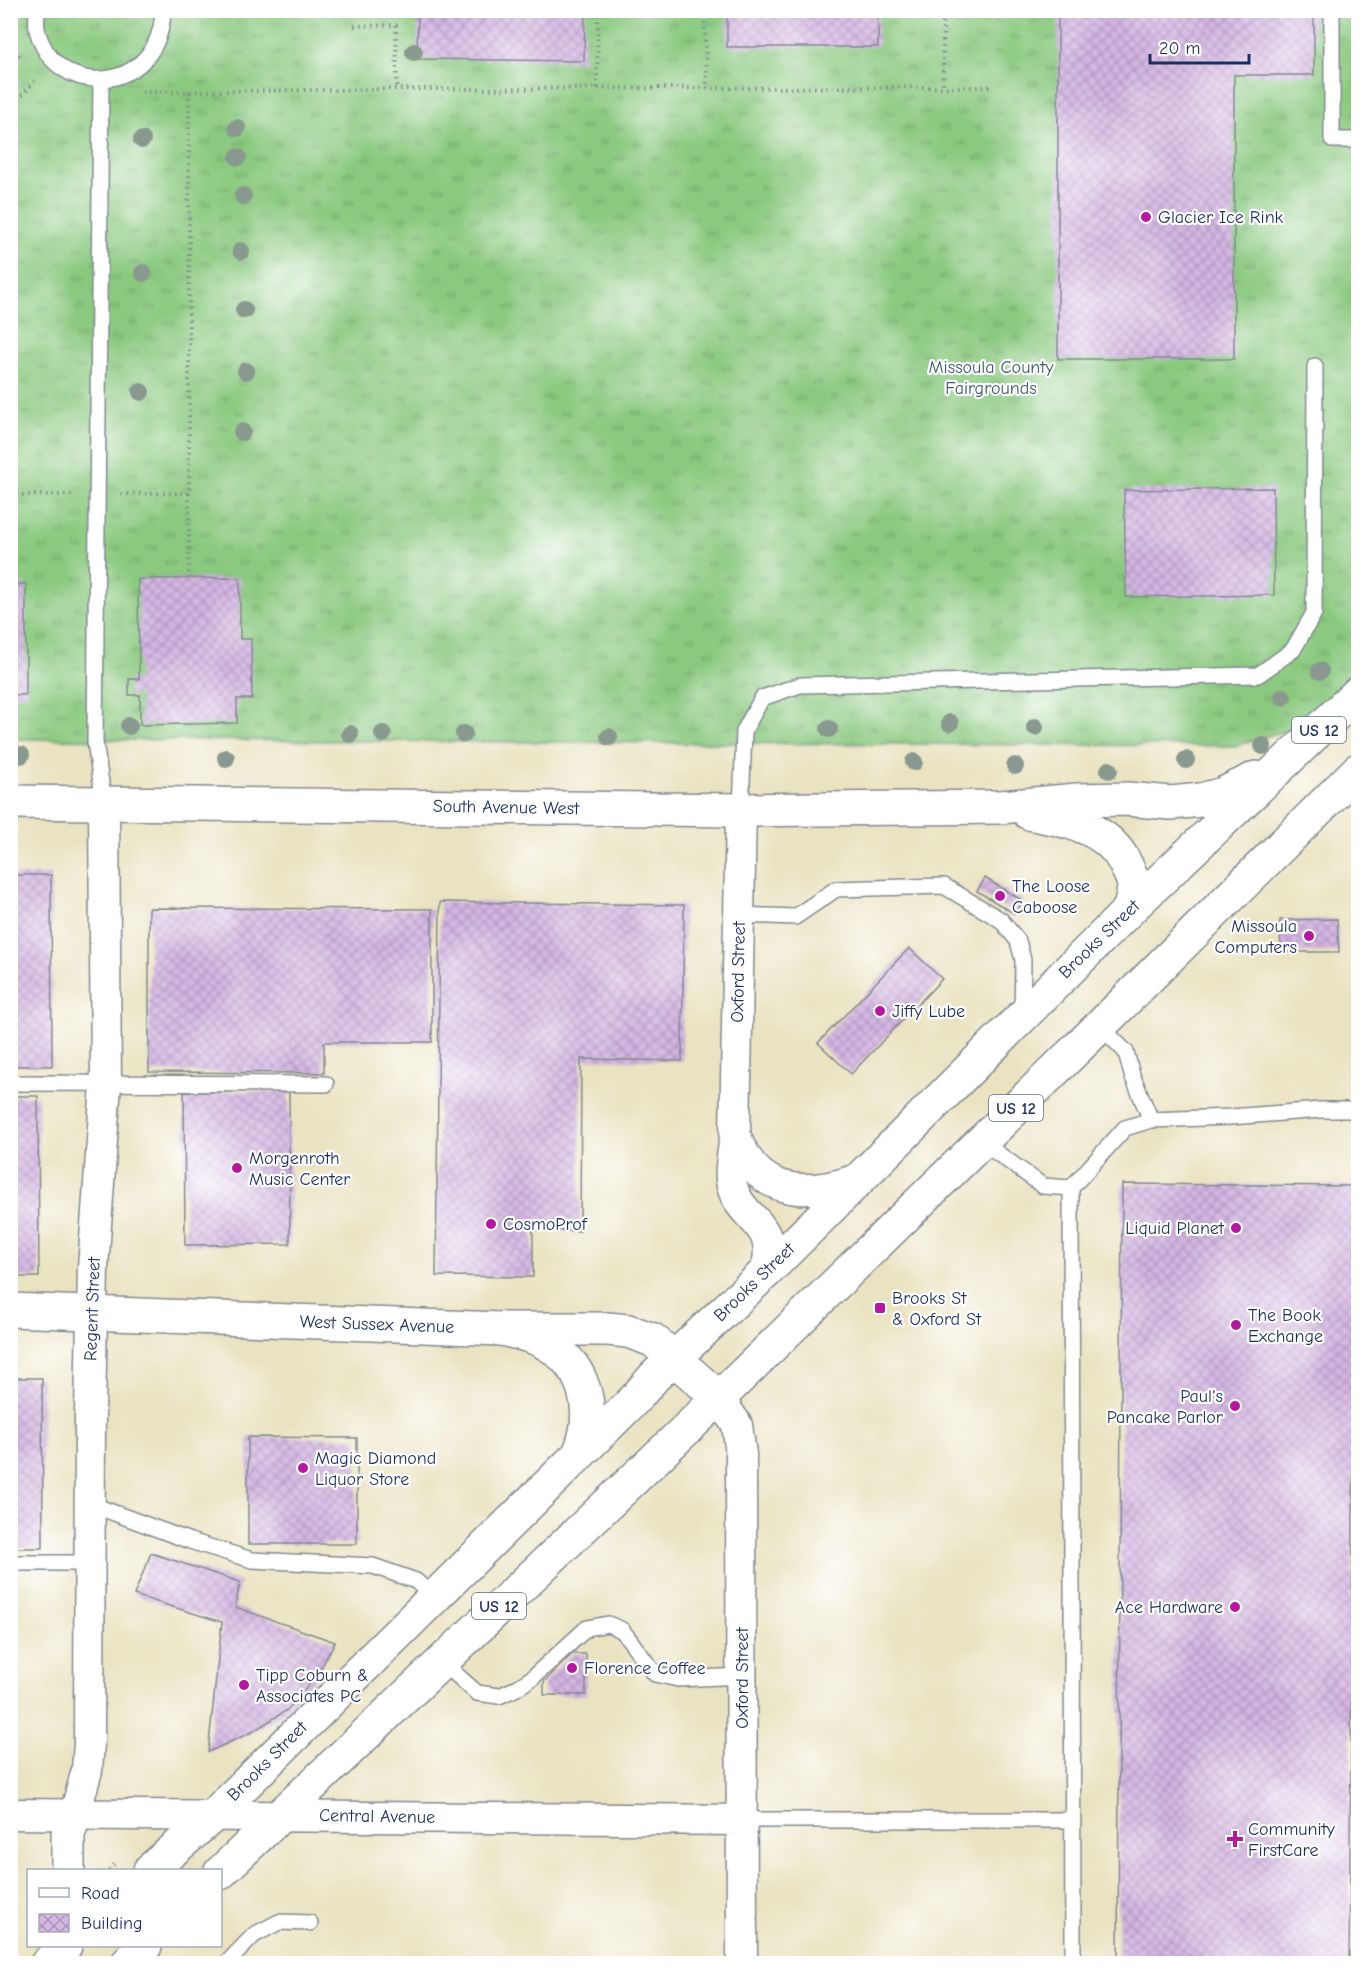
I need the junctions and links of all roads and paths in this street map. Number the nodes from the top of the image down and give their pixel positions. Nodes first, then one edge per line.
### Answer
1 (37, 10) edge
2 (163, 10) edge
3 (598, 10) edge
4 (704, 10) edge
5 (943, 10) edge
6 (1332, 10) edge
7 (354, 26) dead end
8 (40, 75) dead end
9 (100, 86) junction
10 (943, 87) junction
11 (993, 87) dead end
12 (397, 88) junction
13 (597, 88) junction
14 (707, 88) junction
15 (189, 91) junction
16 (10, 110) edge
17 (1359, 140) edge
18 (1315, 366) dead end
19 (189, 493) junction
20 (10, 495) edge
21 (97, 495) junction
22 (189, 579) dead end
23 (1359, 693) edge
24 (1280, 767) junction
25 (1359, 770) edge
26 (10, 802) edge
27 (104, 803) junction
28 (1359, 804) edge
29 (1001, 807) junction
30 (741, 810) junction
31 (1312, 817) junction
32 (1130, 909) junction
33 (739, 915) junction
34 (1022, 1015) junction
35 (1100, 1026) junction
36 (10, 1083) edge
37 (106, 1084) junction
38 (326, 1084) dead end
39 (1359, 1110) edge
40 (1151, 1120) junction
41 (735, 1134) junction
42 (982, 1142) junction
43 (857, 1179) junction
44 (1071, 1188) junction
45 (765, 1274) junction
46 (10, 1310) edge
47 (92, 1312) junction
48 (501, 1329) junction
49 (675, 1358) junction
50 (719, 1398) junction
51 (579, 1454) junction
52 (90, 1504) junction
53 (10, 1563) edge
54 (90, 1563) junction
55 (433, 1597) junction
56 (441, 1661) junction
57 (742, 1676) junction
58 (10, 1814) edge
59 (75, 1814) junction
60 (214, 1815) junction
61 (280, 1815) junction
62 (742, 1820) junction
63 (1073, 1820) junction
64 (68, 1869) edge
65 (151, 1869) edge
66 (222, 1871) edge
67 (310, 1923) dead end
68 (144, 1947) edge
69 (127, 1964) edge
70 (226, 1964) edge
71 (742, 1964) edge
72 (1073, 1964) edge

1 - 9 lane
2 - 9 lane
3 - 13 path
4 - 14 path
5 - 10 path
6 - 17 lane
7 - 12 path
8 - 16 path
9 - 15 path
9 - 21 lane
10 - 11 path
10 - 14 path
12 - 13 path
12 - 15 path
13 - 14 path
15 - 19 path
18 - 30 lane
19 - 21 path
19 - 22 path
20 - 21 path
21 - 27 lane
23 - 24 main road, Brooks Street / US 12
24 - 29 main road
24 - 32 main road, Brooks Street / US 12
25 - 31 main road, US 12
26 - 27 main road, South Avenue West
27 - 30 main road, South Avenue West
27 - 37 street, Regent Street
28 - 31 main road
29 - 30 main road, South Avenue West
29 - 32 main road
30 - 33 street, Oxford Street
31 - 35 main road, US 12
32 - 34 main road, Brooks Street / US 12
33 - 34 lane
33 - 41 street, Oxford Street
34 - 43 main road, Brooks Street / US 12
35 - 40 lane
35 - 42 main road, US 12
36 - 37 lane
37 - 38 lane
37 - 47 street, Regent Street
39 - 40 lane
40 - 44 lane
41 - 43 street, Oxford Street
41 - 45 street, Oxford Street
42 - 44 lane
42 - 50 main road, US 12
43 - 45 main road, Brooks Street / US 12
44 - 63 lane
45 - 49 main road, Brooks Street / US 12
46 - 47 main road, West Sussex Avenue
47 - 48 main road, West Sussex Avenue
47 - 52 street, Regent Street
48 - 49 main road, West Sussex Avenue
48 - 51 main road
49 - 50 main road, West Sussex Avenue
49 - 51 main road, Brooks Street / US 12
50 - 56 main road, US 12
50 - 57 street, Oxford Street
51 - 55 main road, Brooks Street / US 12
52 - 54 street, Regent Street
52 - 55 lane
53 - 54 lane
54 - 59 street, Regent Street
55 - 60 main road, Brooks Street / US 12
56 - 57 lane
56 - 61 main road, US 12
57 - 62 street, Oxford Street
58 - 59 street, Central Avenue
59 - 60 street, Central Avenue
59 - 64 main road
60 - 61 street, Central Avenue
60 - 65 main road, Brooks Street / US 12
61 - 62 street, Central Avenue
61 - 66 main road, US 12
62 - 63 lane
62 - 71 street, Oxford Street
63 - 72 lane
67 - 70 lane
68 - 69 main road

